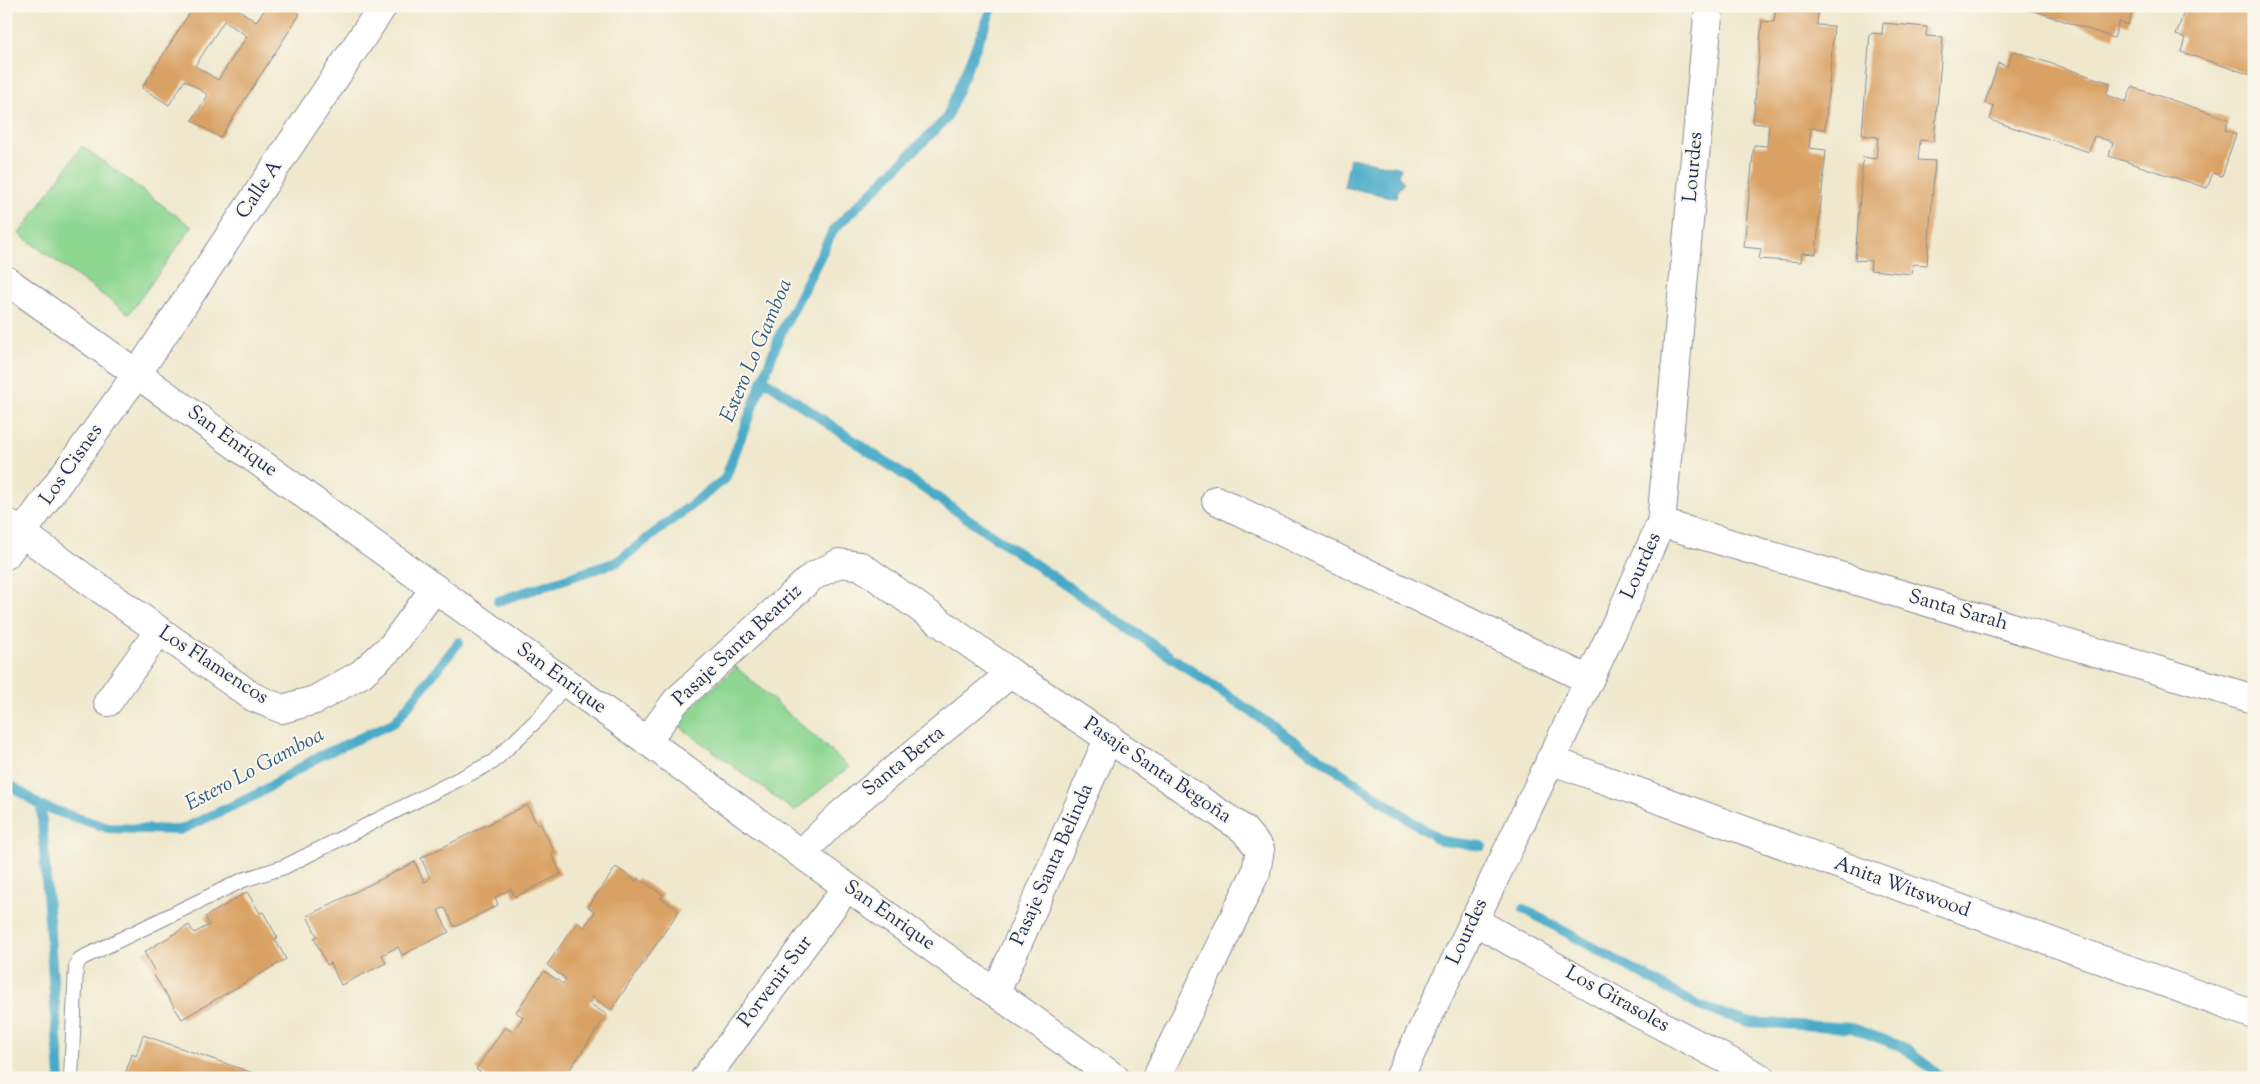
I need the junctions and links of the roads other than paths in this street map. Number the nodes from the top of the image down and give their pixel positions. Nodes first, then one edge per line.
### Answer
1 (383, 6) edge
2 (1709, 6) edge
3 (6, 280) edge
4 (137, 374) junction
5 (1216, 500) dead end
6 (1661, 523) junction
7 (14, 528) edge
8 (6, 555) edge
9 (839, 563) joint
10 (435, 588) junction
11 (159, 631) junction
12 (1011, 673) junction
13 (1589, 680) junction
14 (566, 683) junction
15 (2254, 699) edge
16 (108, 702) dead end
17 (1109, 737) junction
18 (647, 741) junction
19 (1550, 760) junction
20 (800, 854) junction
21 (848, 887) junction
22 (1473, 920) junction
23 (996, 992) junction
24 (2254, 1015) edge
25 (71, 1078) edge
26 (705, 1078) edge
27 (1116, 1078) edge
28 (1156, 1078) edge
29 (1399, 1078) edge
30 (1761, 1078) edge

1 - 4 street, Calle A
2 - 6 street, Lourdes
3 - 4 street, San Enrique
4 - 7 street, Los Cisnes
4 - 10 street, San Enrique
5 - 13 street
6 - 13 street, Lourdes
6 - 15 street, Santa Sarah
7 - 8 street, Los Cisnes
7 - 11 street, Los Flamencos
9 - 12 street, Pasaje Santa Begoña
9 - 18 street, Pasaje Santa Beatriz
10 - 11 street, Los Flamencos
10 - 14 street, San Enrique
11 - 16 street
12 - 17 street, Pasaje Santa Begoña
12 - 20 street, Santa Berta
13 - 19 street, Lourdes
14 - 18 street, San Enrique
14 - 25 lane
17 - 23 street, Pasaje Santa Belinda
17 - 28 street, Pasaje Santa Begoña
18 - 20 street, San Enrique
19 - 22 street, Lourdes
19 - 24 street, Anita Witswood
20 - 21 street, San Enrique
21 - 23 street, San Enrique
21 - 26 street, Porvenir Sur
22 - 29 street, Lourdes
22 - 30 street, Los Girasoles
23 - 27 street, San Enrique

